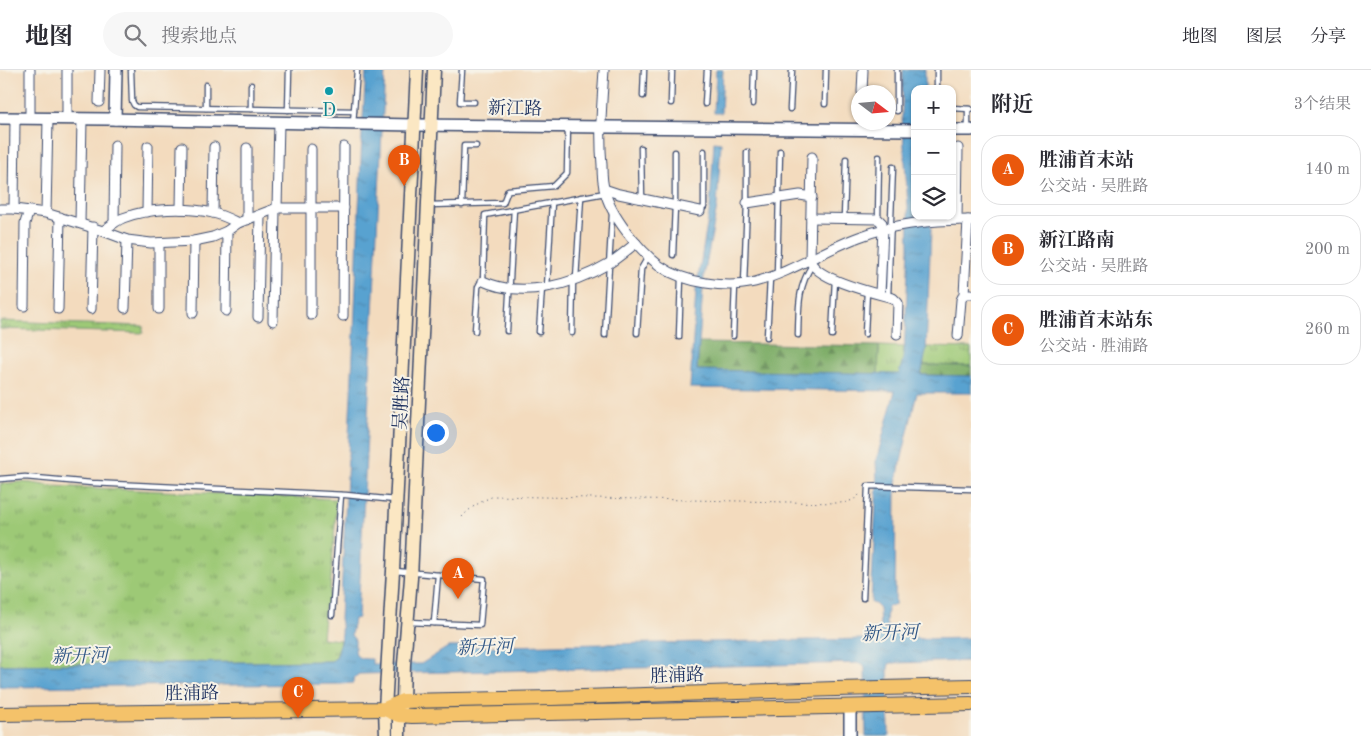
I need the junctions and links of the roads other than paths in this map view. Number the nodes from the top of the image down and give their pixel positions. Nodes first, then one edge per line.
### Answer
1 (30, 70) edge
2 (67, 70) edge
3 (100, 70) edge
4 (116, 70) edge
5 (131, 70) edge
6 (289, 70) edge
7 (357, 70) edge
8 (417, 70) edge
9 (434, 70) edge
10 (462, 70) edge
11 (604, 70) edge
12 (644, 70) edge
13 (672, 70) edge
14 (707, 70) edge
15 (754, 70) edge
16 (792, 70) edge
17 (826, 70) edge
18 (862, 70) edge
19 (897, 70) edge
20 (937, 70) edge
21 (206, 85) dead end
22 (251, 85) dead end
23 (862, 85) edge
24 (937, 85) edge
25 (416, 96) junction
26 (433, 96) junction
27 (643, 96) dead end
28 (99, 102) dead end
29 (474, 102) dead end
30 (671, 103) dead end
31 (705, 104) dead end
32 (752, 104) dead end
33 (825, 104) dead end
34 (206, 108) junction
35 (956, 108) edge
36 (970, 108) edge
37 (251, 109) junction
38 (790, 109) dead end
39 (288, 110) junction
40 (354, 111) junction
41 (897, 111) dead end
42 (0, 118) edge
43 (15, 118) junction
44 (30, 118) junction
45 (48, 118) junction
46 (67, 119) junction
47 (82, 119) junction
48 (116, 119) junction
49 (279, 123) junction
50 (357, 124) junction
51 (414, 125) junction
52 (431, 125) junction
53 (568, 126) junction
54 (601, 127) junction
55 (911, 130) edge
56 (956, 130) edge
57 (969, 130) edge
58 (115, 145) dead end
59 (148, 146) dead end
60 (476, 146) dead end
61 (182, 147) dead end
62 (214, 147) dead end
63 (344, 147) dead end
64 (247, 148) dead end
65 (642, 148) dead end
66 (958, 148) dead end
67 (311, 149) dead end
68 (413, 151) junction
69 (704, 151) dead end
70 (780, 151) dead end
71 (430, 152) junction
72 (676, 152) dead end
73 (748, 152) dead end
74 (812, 157) dead end
75 (878, 157) dead end
76 (846, 159) dead end
77 (893, 167) dead end
78 (605, 191) junction
79 (580, 197) junction
80 (812, 197) junction
81 (642, 198) junction
82 (779, 198) junction
83 (552, 202) junction
84 (747, 203) junction
85 (462, 204) junction
86 (427, 205) junction
87 (675, 205) junction
88 (0, 208) edge
89 (276, 208) junction
90 (311, 208) junction
91 (344, 208) junction
92 (14, 209) junction
93 (180, 209) junction
94 (514, 209) junction
95 (613, 210) junction
96 (700, 210) joint
97 (29, 211) junction
98 (147, 212) junction
99 (46, 213) junction
100 (213, 213) junction
101 (260, 215) junction
102 (60, 217) junction
103 (811, 218) junction
104 (844, 218) junction
105 (878, 219) junction
106 (247, 220) junction
107 (957, 220) junction
108 (970, 220) edge
109 (80, 223) junction
110 (114, 223) junction
111 (238, 223) junction
112 (92, 227) junction
113 (887, 228) junction
114 (103, 231) junction
115 (227, 231) junction
116 (126, 240) junction
117 (194, 241) junction
118 (159, 243) junction
119 (636, 243) junction
120 (673, 255) dead end
121 (648, 257) junction
122 (811, 263) junction
123 (609, 264) junction
124 (681, 276) junction
125 (773, 276) junction
126 (575, 280) junction
127 (835, 280) junction
128 (483, 281) junction
129 (740, 284) junction
130 (544, 287) junction
131 (509, 288) junction
132 (867, 291) junction
133 (968, 294) edge
134 (884, 295) junction
135 (24, 306) dead end
136 (91, 308) dead end
137 (125, 308) dead end
138 (58, 309) dead end
139 (159, 309) dead end
140 (226, 311) dead end
141 (193, 313) dead end
142 (311, 315) dead end
143 (344, 316) dead end
144 (258, 317) dead end
145 (273, 321) dead end
146 (475, 331) dead end
147 (507, 332) dead end
148 (540, 332) dead end
149 (572, 332) dead end
150 (637, 333) dead end
151 (865, 334) dead end
152 (897, 334) dead end
153 (604, 335) dead end
154 (798, 335) dead end
155 (832, 335) dead end
156 (733, 336) dead end
157 (958, 336) dead end
158 (679, 337) dead end
159 (767, 337) dead end
160 (0, 479) edge
161 (971, 489) edge
162 (343, 495) junction
163 (396, 500) junction
164 (393, 571) junction
165 (411, 573) junction
166 (438, 575) junction
167 (863, 598) dead end
168 (332, 615) dead end
169 (407, 622) junction
170 (434, 623) junction
171 (971, 686) edge
172 (403, 701) junction
173 (971, 704) edge
174 (850, 706) junction
175 (385, 709) junction
176 (0, 714) edge
177 (399, 715) junction
178 (386, 736) edge
179 (399, 736) edge
180 (850, 736) edge

1 - 44 street
2 - 46 street
3 - 28 street
4 - 48 street
5 - 34 lane
6 - 39 lane
7 - 40 lane
8 - 25 main road, 吴胜路
9 - 26 main road, 吴胜路
10 - 29 lane
11 - 54 street
12 - 27 lane
13 - 30 lane
14 - 31 lane
15 - 32 lane
16 - 38 lane
17 - 33 lane
18 - 23 street
19 - 41 lane
20 - 24 lane
21 - 34 lane
22 - 37 lane
25 - 26 main road
25 - 51 main road, 吴胜路
26 - 52 main road, 吴胜路
34 - 37 lane
35 - 36 lane
36 - 57 lane
37 - 39 lane
39 - 40 lane
40 - 50 lane
42 - 43 street, 新江路
43 - 44 street, 新江路
43 - 92 street
44 - 45 street, 新江路
45 - 46 street, 新江路
45 - 99 street
46 - 47 street, 新江路
47 - 48 street, 新江路
47 - 109 street
48 - 49 street, 新江路
49 - 50 street, 新江路
49 - 89 street
50 - 51 street, 新江路
51 - 52 street, 新江路
51 - 68 main road, 吴胜路
52 - 53 street, 新江路
52 - 71 main road, 吴胜路
53 - 54 street, 新江路
53 - 85 lane
54 - 55 street, 新江路
54 - 78 street
56 - 57 street
58 - 110 street
59 - 98 street
60 - 85 lane
61 - 93 street
62 - 100 street
63 - 91 street
64 - 106 street
65 - 81 lane
66 - 107 street
67 - 90 street
68 - 71 main road
68 - 163 main road, 吴胜路
69 - 96 lane
70 - 82 lane
71 - 86 main road, 吴胜路
72 - 87 lane
73 - 84 lane
74 - 80 street
75 - 105 lane
76 - 104 lane
77 - 113 lane
78 - 79 lane
78 - 81 street
78 - 95 street
79 - 83 lane
79 - 126 lane
80 - 82 street
80 - 103 street
81 - 87 street
82 - 84 street
82 - 125 lane
83 - 94 lane
83 - 130 lane
84 - 129 lane
85 - 86 lane
86 - 165 main road, 吴胜路
87 - 96 street
87 - 120 lane
88 - 92 street
89 - 90 street
89 - 101 street
89 - 145 street
90 - 91 street
90 - 142 street
91 - 143 street
92 - 97 street
93 - 98 street
93 - 100 street
94 - 128 lane
94 - 131 lane
95 - 119 street
95 - 123 lane
97 - 99 street
97 - 135 street
98 - 110 street
99 - 102 street
100 - 111 street
101 - 106 street
101 - 144 street
102 - 109 street
102 - 138 street
103 - 104 street
103 - 122 street
104 - 105 street
105 - 113 street
106 - 111 street
107 - 108 street
107 - 113 street
108 - 133 street
109 - 112 street
110 - 114 street
111 - 115 street
112 - 114 street
112 - 136 street
113 - 122 street
113 - 134 street
114 - 116 street
115 - 117 street
115 - 140 street
116 - 118 street
116 - 137 street
117 - 118 street
117 - 141 street
118 - 139 street
119 - 121 street
119 - 123 street
121 - 124 street
121 - 150 lane
122 - 125 street
122 - 127 street
122 - 154 lane
123 - 126 street
123 - 153 lane
124 - 129 street
124 - 158 lane
125 - 129 street
125 - 159 lane
126 - 130 street
126 - 149 lane
127 - 132 street
127 - 155 lane
128 - 131 street
128 - 146 lane
129 - 156 lane
130 - 131 street
130 - 148 lane
131 - 147 lane
132 - 134 street
132 - 151 lane
133 - 157 street
134 - 152 street
160 - 162 lane
161 - 167 lane
162 - 163 lane
162 - 168 lane
163 - 164 main road, 吴胜路
164 - 165 lane
164 - 175 main road, 吴胜路
165 - 166 lane
165 - 169 main road, 吴胜路
166 - 170 lane
166 - 170 lane
169 - 170 lane
169 - 172 main road, 吴胜路
171 - 172 main road, 胜浦路
172 - 175 main road, 胜浦路
172 - 177 main road, 吴胜路
173 - 174 main road, 胜浦路
174 - 177 main road, 胜浦路
174 - 180 street
175 - 176 main road, 胜浦路
175 - 177 main road, 胜浦路
175 - 178 main road, 吴胜路
177 - 179 main road, 吴胜路

